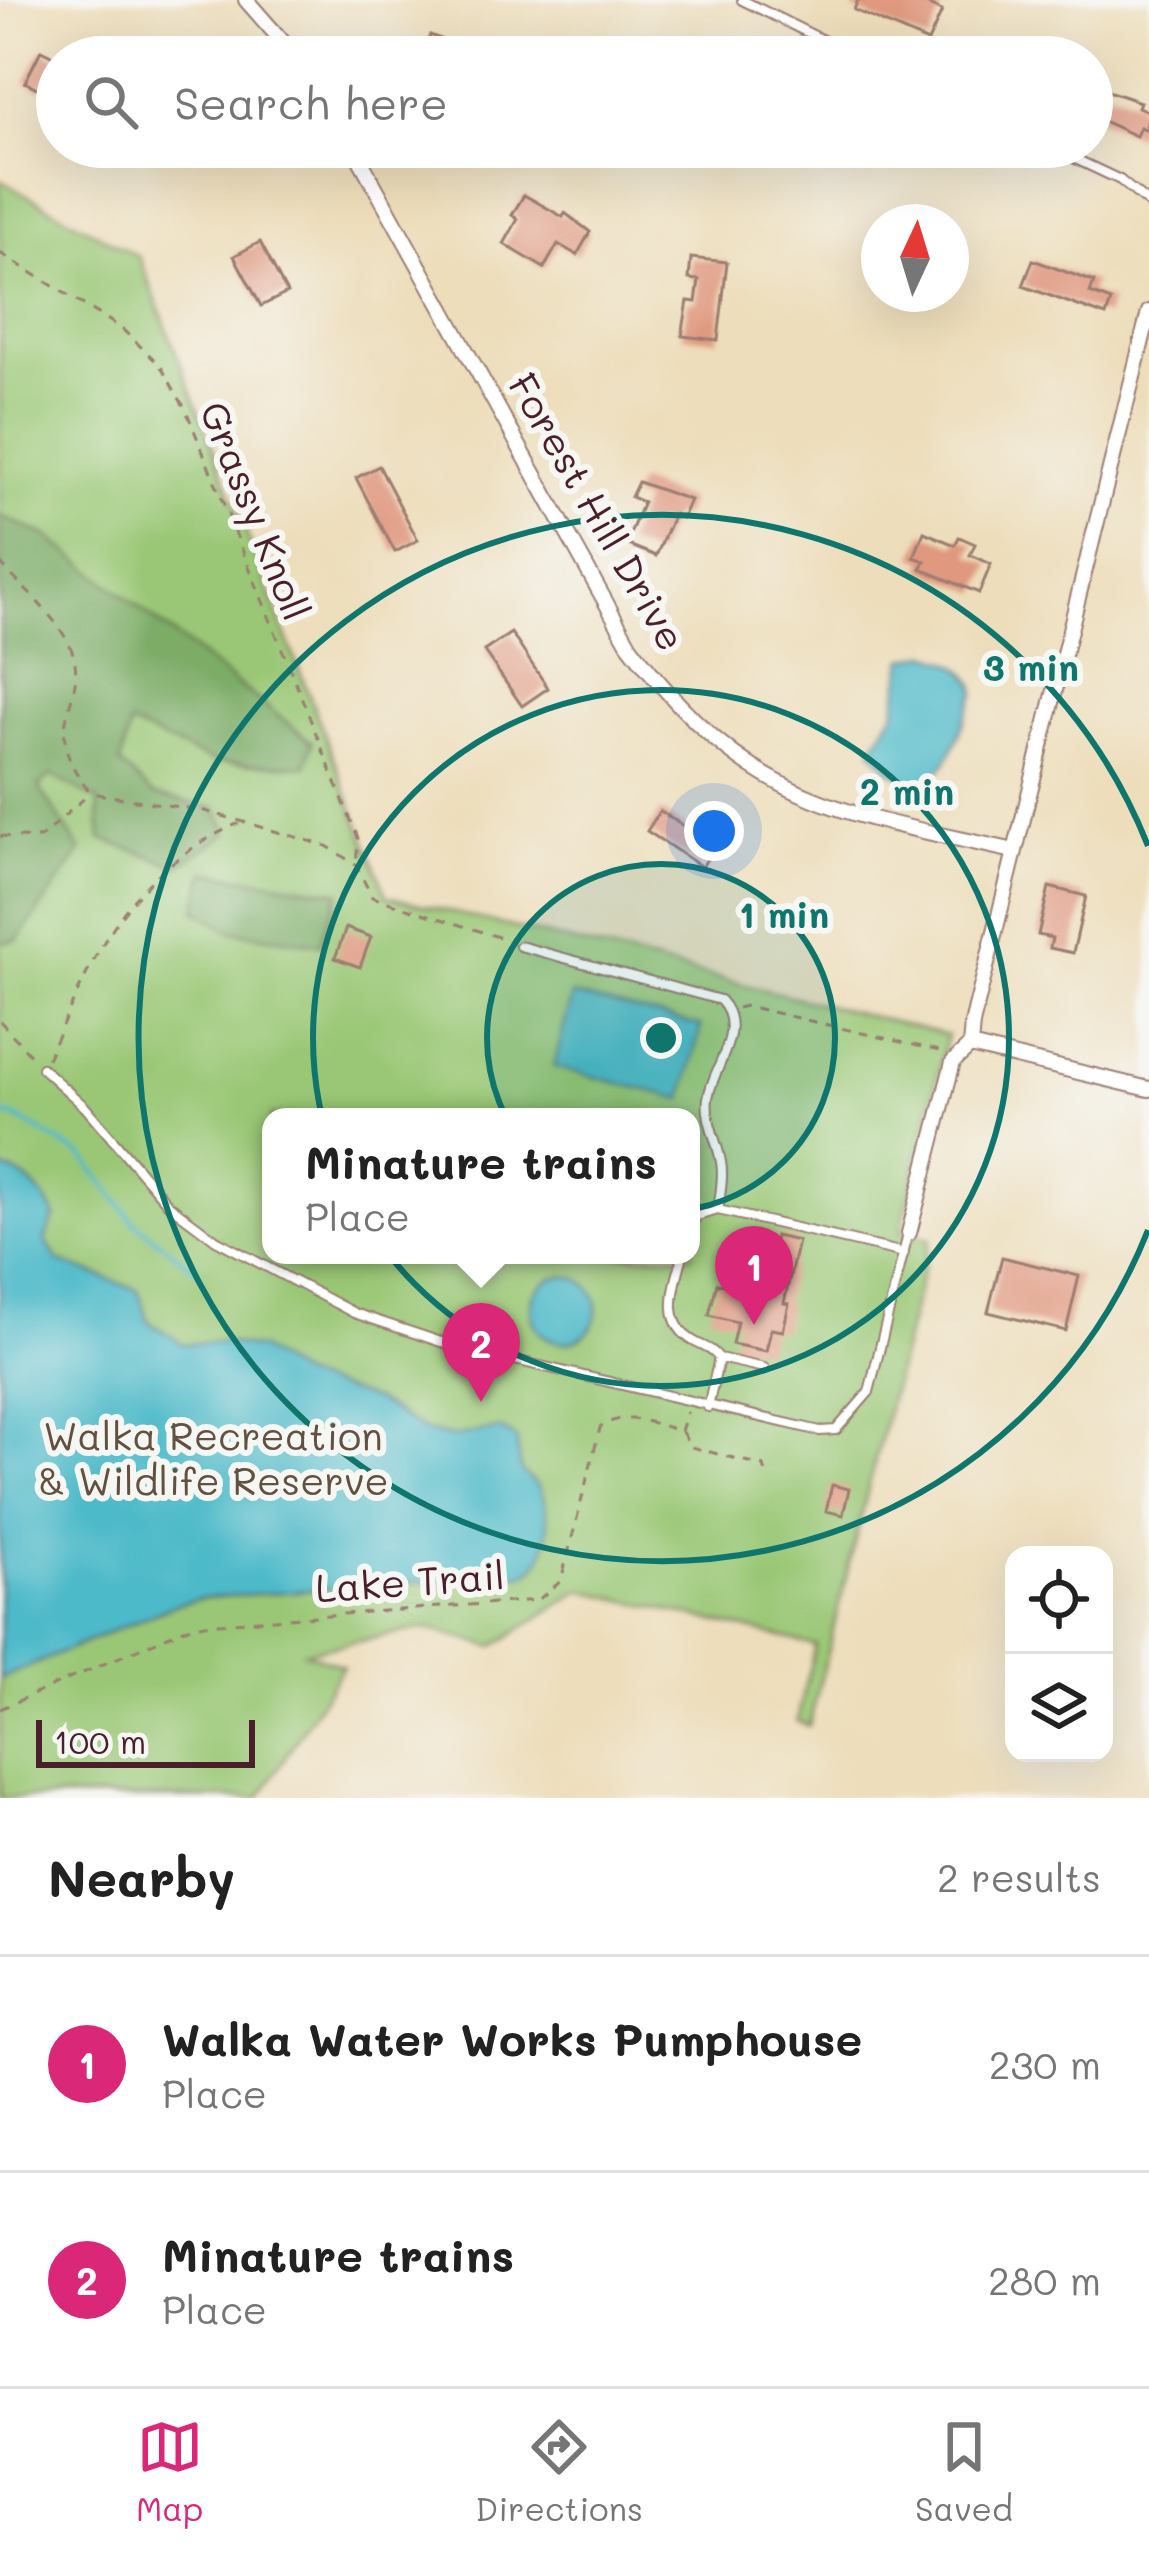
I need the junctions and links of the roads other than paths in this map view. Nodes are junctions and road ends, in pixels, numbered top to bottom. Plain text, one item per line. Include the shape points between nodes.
1 (245, 0) edge
2 (742, 0) edge
3 (277, 36) edge
4 (815, 36) edge
5 (365, 168) edge
6 (1095, 168) edge
7 (1149, 204) edge
8 (1149, 311) edge
9 (1014, 851) junction
10 (520, 946) road end
11 (964, 1050) junction
12 (42, 1068) road end
13 (1149, 1089) edge
14 (718, 1210) junction
15 (700, 1215) edge
16 (909, 1233) joint
17 (904, 1253) junction
18 (680, 1264) edge
19 (718, 1358) junction
20 (764, 1368) dead end
21 (707, 1407) junction

1 - 3 street
2 - 4 lane
5 - 9 street, Forest Hill Drive via 630,646 671,700 781,784 867,817
6 - 7 lane
8 - 9 street
9 - 11 street
10 - 14 lane via 720,1000 729,1010 707,1113 723,1168
11 - 13 street
11 - 16 street via 953,1062
12 - 21 lane via 168,1204 216,1240 354,1313 450,1345
14 - 15 lane
14 - 17 lane
16 - 17 lane
17 - 21 lane via 868,1392 836,1430
18 - 19 lane via 677,1327
19 - 20 lane
19 - 21 lane

